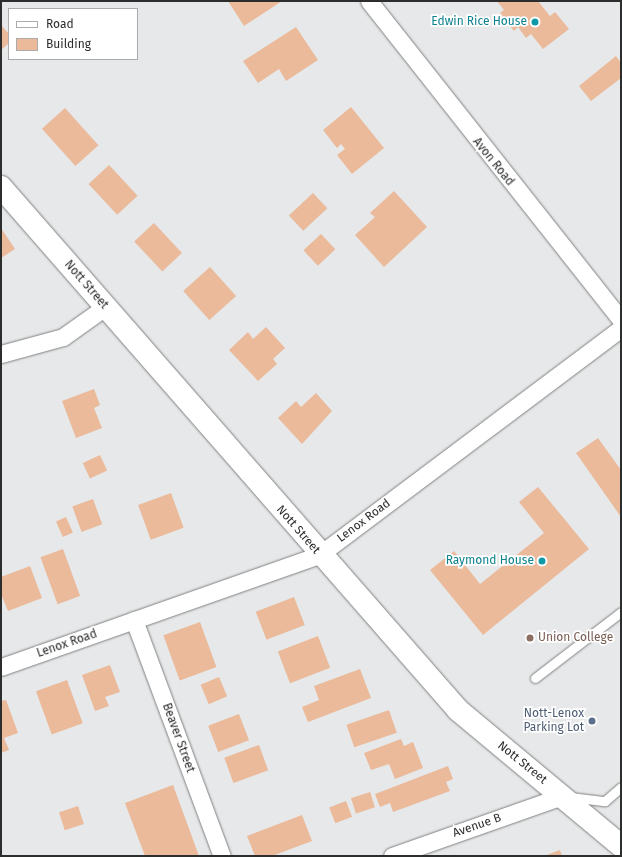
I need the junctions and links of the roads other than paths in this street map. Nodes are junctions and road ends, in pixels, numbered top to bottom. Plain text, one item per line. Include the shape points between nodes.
1 (368, 1) edge
2 (1, 187) edge
3 (105, 307) junction
4 (621, 320) edge
5 (621, 328) edge
6 (1, 354) edge
7 (319, 555) junction
8 (621, 612) edge
9 (134, 620) junction
10 (1, 667) edge
11 (535, 678) dead end
12 (621, 787) edge
13 (562, 796) junction
14 (621, 846) edge
15 (222, 856) edge
16 (392, 856) edge

1 - 4 street, Avon Road
2 - 3 main road, Nott Street
3 - 6 street via 63,337
3 - 7 main road, Nott Street
5 - 7 street, Lenox Road
7 - 9 street, Lenox Road
7 - 13 main road, Nott Street via 458,710
8 - 11 lane
9 - 10 street, Lenox Road
9 - 15 street, Beaver Street
12 - 13 lane via 605,801
13 - 14 main road, Nott Street
13 - 16 street, Avenue B

